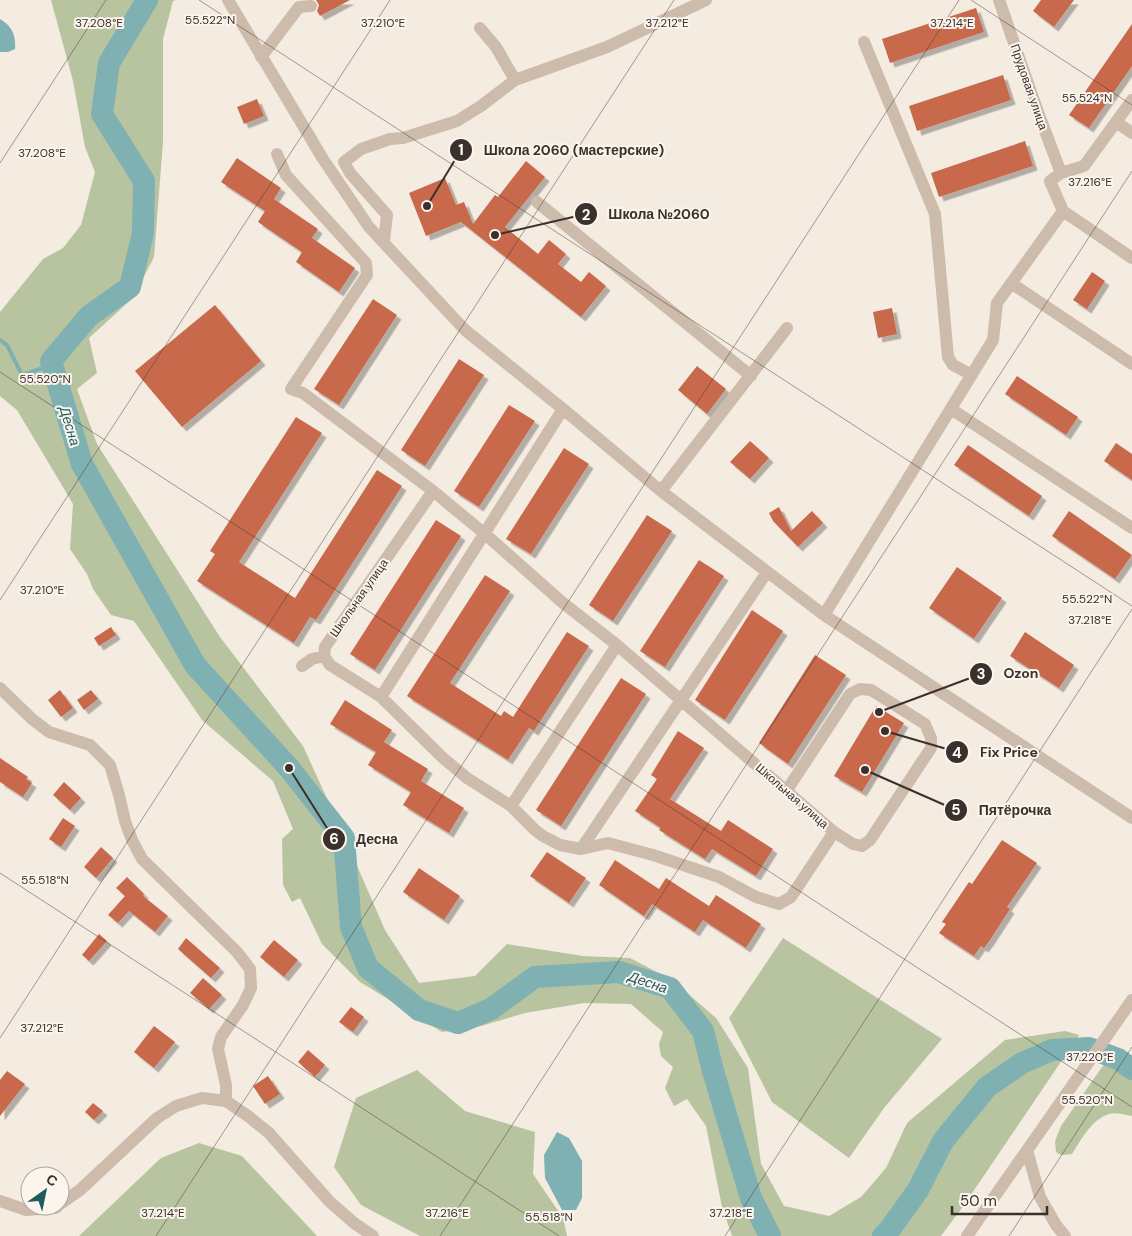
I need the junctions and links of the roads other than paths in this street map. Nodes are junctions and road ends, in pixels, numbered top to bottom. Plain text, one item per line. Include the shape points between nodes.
1 (228, 0) edge
2 (706, 0) edge
3 (999, 0) edge
4 (311, 6) dead end
5 (480, 28) dead end
6 (864, 42) dead end
7 (261, 57) junction
8 (515, 80) junction
9 (1132, 100) edge
10 (1116, 122) junction
11 (1132, 133) edge
12 (277, 154) dead end
13 (1061, 173) junction
14 (537, 202) dead end
15 (1063, 211) junction
16 (384, 241) junction
17 (1132, 258) edge
18 (1011, 283) junction
19 (788, 328) dead end
20 (1132, 364) edge
21 (972, 375) junction
22 (751, 376) junction
23 (563, 409) junction
24 (950, 409) junction
25 (433, 491) junction
26 (662, 491) junction
27 (1132, 528) edge
28 (485, 534) junction
29 (767, 572) junction
30 (824, 615) junction
31 (617, 645) junction
32 (324, 656) junction
33 (302, 666) dead end
34 (0, 688) edge
35 (381, 696) junction
36 (680, 701) junction
37 (787, 790) junction
38 (510, 806) junction
39 (1132, 818) edge
40 (834, 832) junction
41 (581, 849) junction
42 (1131, 1002) edge
43 (226, 1101) junction
44 (1027, 1150) junction
45 (70, 1197) edge
46 (0, 1201) edge
47 (20, 1208) edge
48 (373, 1236) edge
49 (967, 1236) edge
50 (1065, 1236) edge

1 - 7 street
2 - 8 street via 607,47
3 - 13 street, Прудовая улица
4 - 7 street via 298,7
5 - 8 street via 496,47
6 - 21 street via 935,214 948,357 953,365
7 - 16 street via 369,228
8 - 16 street via 457,121 361,149 344,162 350,174 386,215
9 - 10 street
10 - 11 street
10 - 13 street via 1084,166
12 - 25 street, Школьная улица via 286,175 366,263 367,274 291,389 302,392
13 - 15 street via 1050,181
14 - 22 street
15 - 17 street
15 - 18 street
16 - 23 street via 465,330
18 - 20 street
18 - 21 street via 997,302 993,340
19 - 22 street
21 - 24 street
22 - 26 street
23 - 26 street
23 - 28 street
24 - 27 street
24 - 30 street
25 - 28 street, Школьная улица
25 - 32 street, Школьная улица via 325,648
26 - 29 street
28 - 31 street, Школьная улица via 563,603
28 - 35 street
29 - 30 street
29 - 36 street
30 - 39 street
31 - 36 street, Школьная улица
31 - 38 street
32 - 33 street
32 - 35 street, Школьная улица via 330,666
34 - 43 street via 49,732 90,745 110,765 124,821 142,859 237,952 250,969 251,988 221,1037 218,1050
35 - 38 street, Школьная улица via 443,758
36 - 37 street, Школьная улица
36 - 41 street
37 - 40 street, Школьная улица
37 - 40 street via 850,694 860,689 871,690 925,724 931,748 870,840 862,846 853,844
38 - 41 street, Школьная улица via 543,836 560,845
40 - 41 street, Школьная улица via 791,897 779,904 756,897 719,877 653,855 608,843
42 - 44 street
43 - 45 street via 202,1098 176,1106 157,1118
43 - 48 street via 269,1133 330,1201
44 - 49 street
44 - 50 street via 1040,1197
46 - 47 street

